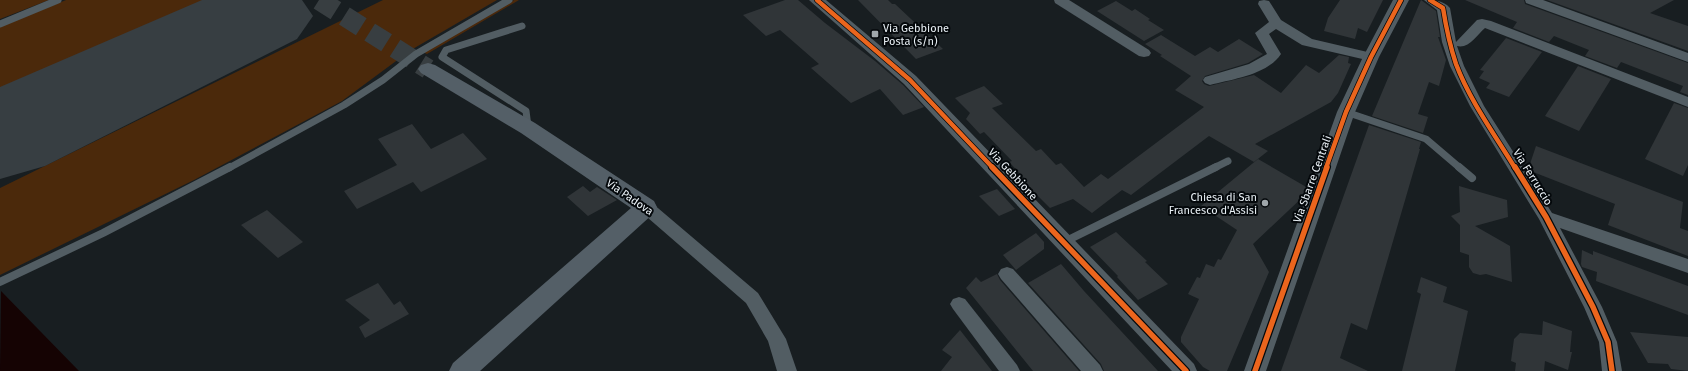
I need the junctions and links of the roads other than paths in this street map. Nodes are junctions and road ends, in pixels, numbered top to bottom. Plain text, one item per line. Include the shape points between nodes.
1 (58, 0) edge
2 (509, 0) edge
3 (817, 0) edge
4 (1060, 0) edge
5 (1401, 0) edge
6 (1430, 0) edge
7 (1531, 0) edge
8 (1262, 1) edge
9 (1276, 23) junction
10 (0, 24) edge
11 (522, 26) dead end
12 (1462, 43) dead end
13 (1144, 53) dead end
14 (1371, 57) junction
15 (1688, 58) edge
16 (428, 69) tunnel mouth
17 (1210, 80) dead end
18 (1688, 102) edge
19 (1346, 112) junction
20 (528, 128) junction
21 (1228, 162) dead end
22 (1472, 178) dead end
23 (646, 207) junction
24 (1546, 218) junction
25 (1064, 242) junction
26 (1688, 266) edge
27 (1007, 274) dead end
28 (0, 282) edge
29 (959, 304) dead end
30 (462, 371) edge
31 (787, 371) edge
32 (1010, 371) edge
33 (1094, 371) edge
34 (1185, 371) edge
35 (1255, 371) edge
36 (1612, 371) edge

1 - 10 lane
2 - 28 lane via 416,54 383,80 344,105 103,233
3 - 25 street, Via Gebbione via 910,80
4 - 13 street
5 - 14 street, Via Sbarre Centrali
6 - 24 street, Via Ferruccio via 1443,8 1449,42 1457,66 1477,106
7 - 15 street
8 - 9 street
9 - 14 street via 1307,42
9 - 17 street via 1262,33 1272,48 1272,58 1262,64
11 - 20 lane via 446,50 442,57 526,111
12 - 18 street via 1482,23 1491,25
14 - 19 street, Via Sbarre Centrali
16 - 20 main road, Via Padova
19 - 22 lane via 1426,138
19 - 35 street, Via Sbarre Centrali
20 - 23 main road, Via Padova
21 - 25 lane
23 - 30 main road
23 - 31 street, Via Padova via 752,298 777,339
24 - 26 street
24 - 36 street, Via Ferruccio via 1593,307 1608,342
25 - 34 street, Via Gebbione
27 - 33 street
29 - 32 street

